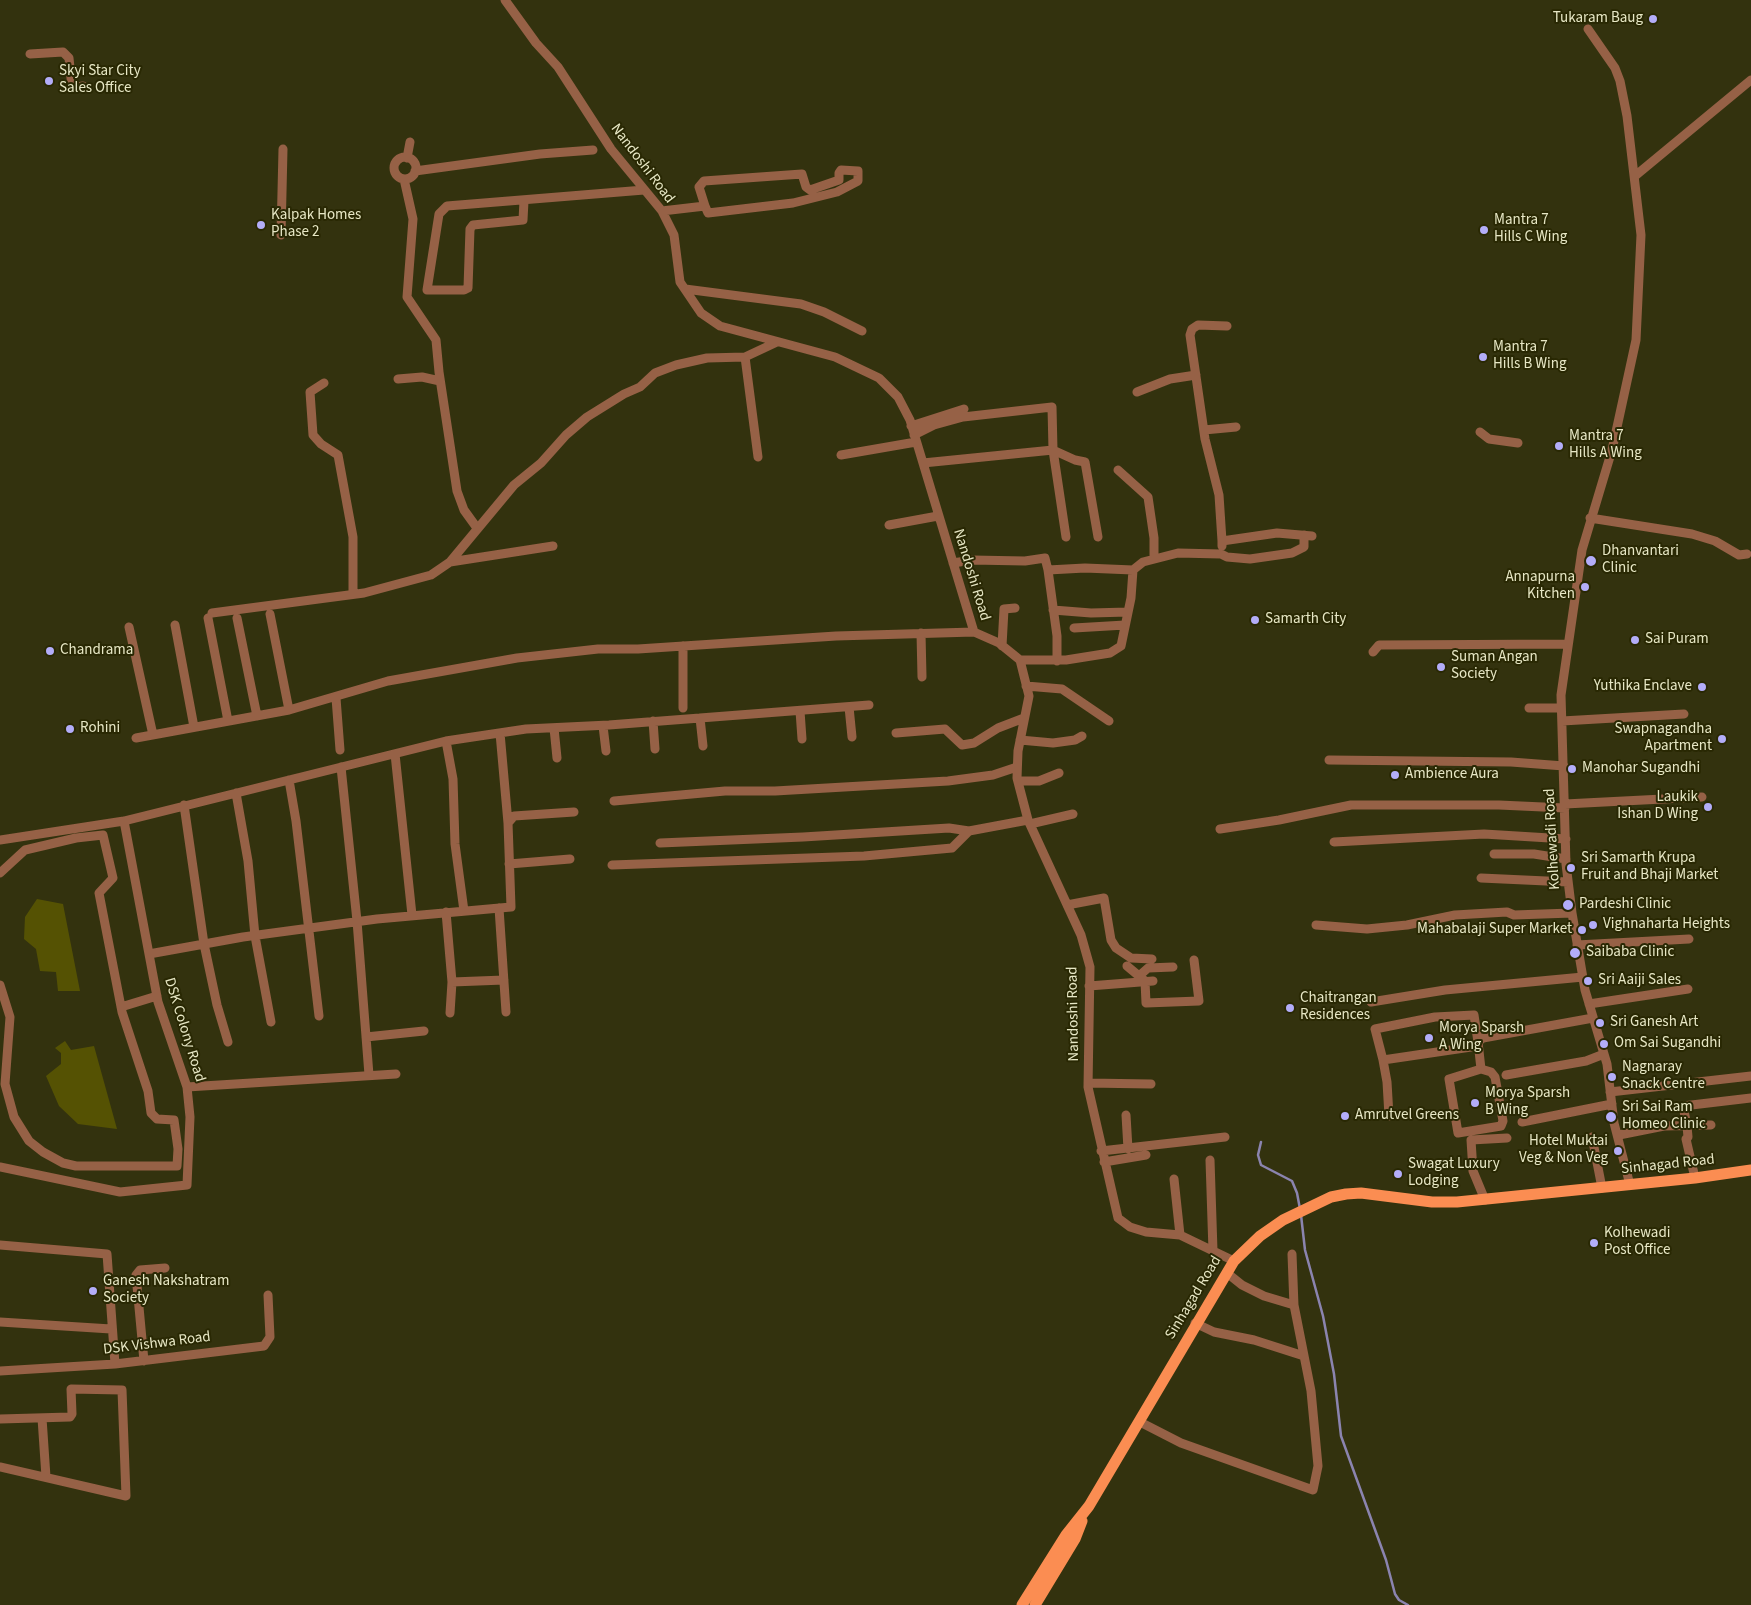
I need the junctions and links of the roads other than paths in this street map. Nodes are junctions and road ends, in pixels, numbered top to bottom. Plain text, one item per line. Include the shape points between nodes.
1 (506, 0) edge
2 (1588, 30) dead end
3 (30, 54) dead end
4 (1751, 80) edge
5 (83, 86) dead end
6 (410, 142) dead end
7 (283, 149) dead end
8 (593, 150) dead end
9 (407, 158) junction
10 (415, 171) junction
11 (1635, 176) junction
12 (404, 179) junction
13 (644, 190) junction
14 (524, 201) junction
15 (705, 206) junction
16 (662, 211) junction
17 (282, 235) dead end
18 (685, 289) junction
19 (1226, 326) dead end
20 (862, 332) dead end
21 (777, 342) junction
22 (745, 357) junction
23 (1196, 375) junction
24 (398, 379) dead end
25 (440, 382) junction
26 (324, 383) dead end
27 (1136, 392) dead end
28 (964, 409) dead end
29 (912, 426) junction
30 (1236, 427) dead end
31 (1204, 430) junction
32 (1480, 432) dead end
33 (915, 439) junction
34 (1518, 443) dead end
35 (1054, 450) junction
36 (841, 455) dead end
37 (758, 457) dead end
38 (923, 463) junction
39 (1118, 470) dead end
40 (938, 516) junction
41 (1590, 518) junction
42 (889, 524) dead end
43 (477, 528) junction
44 (1066, 537) dead end
45 (1098, 537) dead end
46 (1222, 541) junction
47 (553, 546) dead end
48 (1218, 554) junction
49 (1747, 554) dead end
50 (1154, 559) junction
51 (450, 562) junction
52 (953, 562) junction
53 (1048, 570) junction
54 (1133, 570) junction
55 (353, 594) junction
56 (1015, 608) dead end
57 (1053, 610) junction
58 (1128, 612) junction
59 (270, 614) dead end
60 (237, 618) dead end
61 (175, 625) dead end
62 (1126, 625) junction
63 (129, 627) dead end
64 (1074, 628) dead end
65 (974, 632) junction
66 (921, 633) junction
67 (1568, 644) junction
68 (683, 646) junction
69 (1002, 646) junction
70 (1373, 652) dead end
71 (1020, 660) junction
72 (1056, 661) junction
73 (922, 677) dead end
74 (1026, 686) junction
75 (336, 698) junction
76 (869, 705) dead end
77 (849, 707) junction
78 (683, 708) dead end
79 (1529, 708) dead end
80 (1562, 708) junction
81 (288, 710) junction
82 (800, 711) junction
83 (1684, 714) dead end
84 (258, 716) junction
85 (700, 718) junction
86 (1024, 718) junction
87 (228, 721) junction
88 (653, 721) junction
89 (1110, 721) dead end
90 (1562, 721) junction
91 (603, 726) junction
92 (194, 727) junction
93 (554, 728) junction
94 (500, 733) junction
95 (896, 733) dead end
96 (153, 734) junction
97 (1082, 736) dead end
98 (852, 737) dead end
99 (136, 738) dead end
100 (802, 739) dead end
101 (1020, 740) junction
102 (446, 741) junction
103 (703, 746) dead end
104 (655, 749) dead end
105 (340, 750) dead end
106 (606, 751) dead end
107 (395, 754) junction
108 (557, 758) dead end
109 (1329, 760) dead end
110 (341, 766) junction
111 (1564, 766) junction
112 (1018, 767) junction
113 (1059, 773) dead end
114 (289, 780) junction
115 (1018, 781) junction
116 (236, 793) junction
117 (1702, 797) dead end
118 (614, 801) dead end
119 (184, 805) junction
120 (1565, 806) junction
121 (574, 812) dead end
122 (1073, 814) dead end
123 (124, 821) junction
124 (1029, 822) junction
125 (508, 823) junction
126 (1220, 829) dead end
127 (970, 832) junction
128 (1566, 839) junction
129 (0, 840) edge
130 (1334, 842) dead end
131 (660, 843) dead end
132 (1494, 854) dead end
133 (570, 859) dead end
134 (1566, 859) junction
135 (509, 864) junction
136 (612, 864) dead end
137 (0, 873) edge
138 (1481, 878) dead end
139 (1568, 882) junction
140 (1067, 905) junction
141 (499, 908) junction
142 (464, 911) junction
143 (446, 912) junction
144 (1572, 913) junction
145 (412, 916) junction
146 (357, 921) junction
147 (1316, 925) dead end
148 (310, 928) junction
149 (255, 936) junction
150 (1689, 939) dead end
151 (204, 944) junction
152 (1577, 945) junction
153 (149, 954) junction
154 (1194, 960) dead end
155 (1127, 966) dead end
156 (1173, 967) dead end
157 (1150, 973) junction
158 (1583, 976) junction
159 (504, 980) junction
160 (452, 982) junction
161 (0, 985) edge
162 (1089, 986) junction
163 (1688, 989) dead end
164 (157, 996) junction
165 (1371, 1002) dead end
166 (1589, 1004) junction
167 (121, 1007) junction
168 (506, 1012) dead end
169 (450, 1013) dead end
170 (319, 1016) dead end
171 (5, 1017) edge
172 (1593, 1018) junction
173 (271, 1022) dead end
174 (424, 1032) dead end
175 (366, 1037) junction
176 (228, 1042) dead end
177 (1478, 1042) junction
178 (1604, 1054) junction
179 (1382, 1060) junction
180 (1481, 1069) junction
181 (369, 1074) junction
182 (396, 1074) dead end
183 (1506, 1075) dead end
184 (1751, 1076) edge
185 (1088, 1083) junction
186 (1151, 1084) dead end
187 (187, 1087) junction
188 (1610, 1092) junction
189 (1751, 1098) edge
190 (1612, 1104) junction
191 (1126, 1115) dead end
192 (1389, 1116) dead end
193 (1522, 1122) dead end
194 (1712, 1125) dead end
195 (1687, 1126) junction
196 (1619, 1136) junction
197 (1225, 1137) dead end
198 (1592, 1137) dead end
199 (1507, 1138) dead end
200 (1128, 1149) junction
201 (1101, 1151) junction
202 (1146, 1155) dead end
203 (1210, 1160) dead end
204 (1104, 1162) junction
205 (0, 1167) edge
206 (1751, 1170) edge
207 (1696, 1178) junction
208 (1174, 1179) dead end
209 (1630, 1185) junction
210 (1602, 1188) junction
211 (1485, 1200) junction
212 (1180, 1235) junction
213 (0, 1245) edge
214 (1213, 1251) junction
215 (1292, 1254) dead end
216 (1234, 1261) junction
217 (166, 1268) dead end
218 (1227, 1274) junction
219 (268, 1296) dead end
220 (1294, 1306) junction
221 (0, 1322) edge
222 (1196, 1323) junction
223 (111, 1329) junction
224 (1304, 1356) junction
225 (144, 1361) junction
226 (115, 1364) junction
227 (0, 1371) edge
228 (42, 1418) junction
229 (0, 1419) edge
230 (1140, 1422) junction
231 (0, 1467) edge
232 (46, 1477) junction
233 (1089, 1506) junction
234 (1022, 1605) edge
235 (1035, 1605) edge

1 - 13 street, Nandoshi Road via 536,43 558,67 611,149
2 - 11 street, Kolhewadi Road via 1617,74 1627,116
3 - 5 street via 62,52 69,58 72,88
4 - 11 street
6 - 9 street
7 - 17 street
8 - 10 street
9 - 10 street via 415,164
9 - 12 street via 397,160 394,166 395,174
10 - 12 street
11 - 41 street, Kolhewadi Road via 1641,227 1637,331 1612,450
12 - 25 street via 413,220 407,297 436,340
13 - 14 street
13 - 16 street, Nandoshi Road
14 - 14 street via 446,206 442,209 438,214 427,290 468,288 470,229 473,225 523,220
15 - 15 street via 699,187 704,181 802,174 810,190 839,180 841,170 858,171 858,182 815,198 708,212
15 - 16 street
16 - 18 street, Nandoshi Road via 674,235 680,282
18 - 20 street via 802,304
18 - 21 street, Nandoshi Road via 701,314 720,326
19 - 23 street via 1201,325 1192,329 1190,335
21 - 22 street
21 - 29 street, Nandoshi Road via 835,357 879,378 898,397
22 - 37 street
22 - 43 street via 707,358 676,365 656,373 640,387 587,417 514,485
23 - 27 street via 1170,379
23 - 31 street
24 - 25 street via 422,377
25 - 43 street via 457,491
26 - 55 street via 310,392 314,435 338,455 352,537
28 - 29 street
29 - 33 street, Nandoshi Road
30 - 31 street
31 - 46 street via 1219,496
32 - 34 street via 1490,439
33 - 35 street via 934,425 963,417 1052,407
33 - 36 street
33 - 38 street, Nandoshi Road
35 - 38 street
35 - 44 street
35 - 45 street via 1085,462
38 - 40 street, Nandoshi Road
39 - 50 street via 1148,498
40 - 42 street
40 - 52 street, Nandoshi Road
41 - 49 street via 1692,534 1715,541 1739,555
41 - 67 street, Kolhewadi Road
43 - 51 street
46 - 48 street
46 - 48 street via 1277,533 1308,536 1304,547 1292,553 1250,558
47 - 51 street
48 - 50 street via 1178,553
50 - 54 street via 1142,562
51 - 55 street via 431,575
52 - 53 street via 1045,558
52 - 65 street, Nandoshi Road
53 - 54 street
53 - 57 street
54 - 58 street
55 - 87 street via 210,616
56 - 69 street via 1004,609
57 - 58 street
57 - 72 street via 1058,636
58 - 62 street
59 - 81 street
60 - 84 street
61 - 92 street
62 - 64 street
62 - 72 street via 1121,646 1110,653
63 - 96 street
65 - 66 street
65 - 69 street, Nandoshi Road
66 - 68 street
66 - 73 street
67 - 70 street via 1379,645
67 - 80 street, Kolhewadi Road
68 - 75 street via 598,649 517,658 388,681
68 - 78 street
69 - 71 street, Nandoshi Road
71 - 72 street
71 - 74 street, Nandoshi Road
74 - 86 street, Nandoshi Road via 1028,696
74 - 89 street via 1062,689
75 - 81 street
75 - 105 street
76 - 77 street
77 - 82 street
77 - 98 street
79 - 80 street
80 - 90 street, Kolhewadi Road
81 - 84 street
82 - 85 street
82 - 100 street
83 - 90 street
84 - 87 street
85 - 88 street
85 - 103 street
86 - 95 street via 962,745 945,729
86 - 101 street, Nandoshi Road
87 - 92 street
88 - 91 street
88 - 104 street
90 - 111 street, Kolhewadi Road
91 - 93 street
91 - 106 street
92 - 96 street
93 - 94 street
93 - 108 street
94 - 102 street
94 - 125 street
96 - 99 street
97 - 101 street via 1054,742
101 - 112 street, Nandoshi Road
102 - 107 street
102 - 142 street via 453,779 455,844
107 - 110 street
107 - 145 street
109 - 111 street via 1511,762
110 - 114 street
110 - 146 street
111 - 120 street, Kolhewadi Road
112 - 115 street, Nandoshi Road
112 - 118 street via 993,775 948,781 725,791
113 - 115 street via 1038,781
114 - 116 street
114 - 148 street
115 - 124 street, Nandoshi Road
116 - 119 street
116 - 149 street via 248,861
117 - 120 street
119 - 123 street
119 - 151 street
120 - 126 street via 1351,805
120 - 128 street, Kolhewadi Road
121 - 125 street via 514,816
122 - 124 street
123 - 129 street
123 - 153 street, DSK Colony Road
124 - 127 street
124 - 140 street, Nandoshi Road
125 - 135 street
127 - 131 street via 949,828
127 - 136 street via 952,848 864,856
128 - 130 street via 1484,834
128 - 134 street, Kolhewadi Road
132 - 134 street via 1534,854
133 - 135 street
134 - 139 street, Kolhewadi Road
135 - 141 street via 511,906
137 - 167 street via 25,850 103,835 113,878 99,893
138 - 139 street
139 - 144 street, Kolhewadi Road
140 - 157 street via 1104,898 1111,940 1116,948
140 - 162 street, Nandoshi Road via 1081,935 1090,967
141 - 142 street
141 - 159 street
142 - 143 street
143 - 145 street
143 - 160 street
144 - 147 street via 1455,915 1367,930
144 - 152 street, Kolhewadi Road
145 - 146 street
146 - 148 street
146 - 175 street
148 - 149 street
148 - 170 street
149 - 151 street
149 - 173 street
150 - 152 street
151 - 153 street
151 - 176 street
152 - 158 street, Kolhewadi Road
153 - 164 street, DSK Colony Road
154 - 157 street via 1199,1001 1146,1003
155 - 157 street
156 - 157 street
157 - 162 street
158 - 165 street via 1445,990
158 - 166 street, Kolhewadi Road
159 - 160 street
159 - 168 street
160 - 169 street
161 - 171 street
162 - 185 street, Nandoshi Road
163 - 166 street
164 - 167 street
164 - 187 street, DSK Colony Road
166 - 172 street, Kolhewadi Road
167 - 171 street via 148,1091 151,1113 157,1119 174,1120 177,1166 76,1166 44,1152 29,1141 14,1118 6,1084
172 - 177 street via 1483,1038
172 - 178 street, Kolhewadi Road
174 - 175 street
175 - 181 street
177 - 179 street via 1471,1047
177 - 179 street via 1474,1015 1436,1017 1375,1028
177 - 180 street
178 - 183 street via 1586,1061
178 - 188 street, Kolhewadi Road
179 - 192 street
180 - 180 street via 1491,1072 1496,1078 1503,1122 1501,1126 1458,1133 1450,1079
181 - 182 street
181 - 187 street
184 - 188 street
185 - 186 street
185 - 201 street, Nandoshi Road
187 - 205 street, DSK Colony Road via 190,1117 187,1185 120,1192
188 - 190 street, Kolhewadi Road
189 - 195 street via 1683,1106
190 - 193 street
190 - 196 street, Kolhewadi Road
191 - 200 street
194 - 195 street
195 - 196 street via 1664,1126
195 - 207 street via 1686,1139
196 - 209 street, Kolhewadi Road
197 - 200 street
198 - 210 street
199 - 211 street via 1471,1140 1473,1171
200 - 201 street
201 - 204 street, Nandoshi Road
202 - 204 street
203 - 214 street
204 - 212 street, Nandoshi Road via 1118,1218 1130,1227 1146,1232
206 - 207 main road, Sinhagad Road
207 - 209 main road, Sinhagad Road
208 - 212 street
209 - 210 main road, Sinhagad Road
210 - 211 main road, Sinhagad Road
211 - 216 main road, Sinhagad Road via 1432,1202 1361,1193 1331,1197 1283,1220
212 - 214 street, Nandoshi Road
213 - 223 street via 106,1254
214 - 216 street, Nandoshi Road
215 - 220 street
216 - 218 main road, Sinhagad Road
217 - 225 street via 140,1270 136,1274
218 - 220 street via 1264,1296
218 - 222 main road, Sinhagad Road
219 - 225 street, DSK Vishwa Road via 270,1337 267,1345
220 - 224 street
221 - 223 street
222 - 224 street via 1214,1332 1254,1340
222 - 230 main road, Sinhagad Road
223 - 226 street
224 - 230 street via 1311,1391 1318,1466 1313,1490 1181,1443
225 - 226 street, DSK Vishwa Road
226 - 227 street, DSK Vishwa Road
228 - 229 street
228 - 232 street
228 - 232 street via 70,1418 72,1389 122,1390 126,1496
230 - 233 main road, Sinhagad Road
231 - 232 street
233 - 234 main road, Sinhagad Road via 1066,1534
233 - 235 main road, Sinhagad Road via 1075,1539

